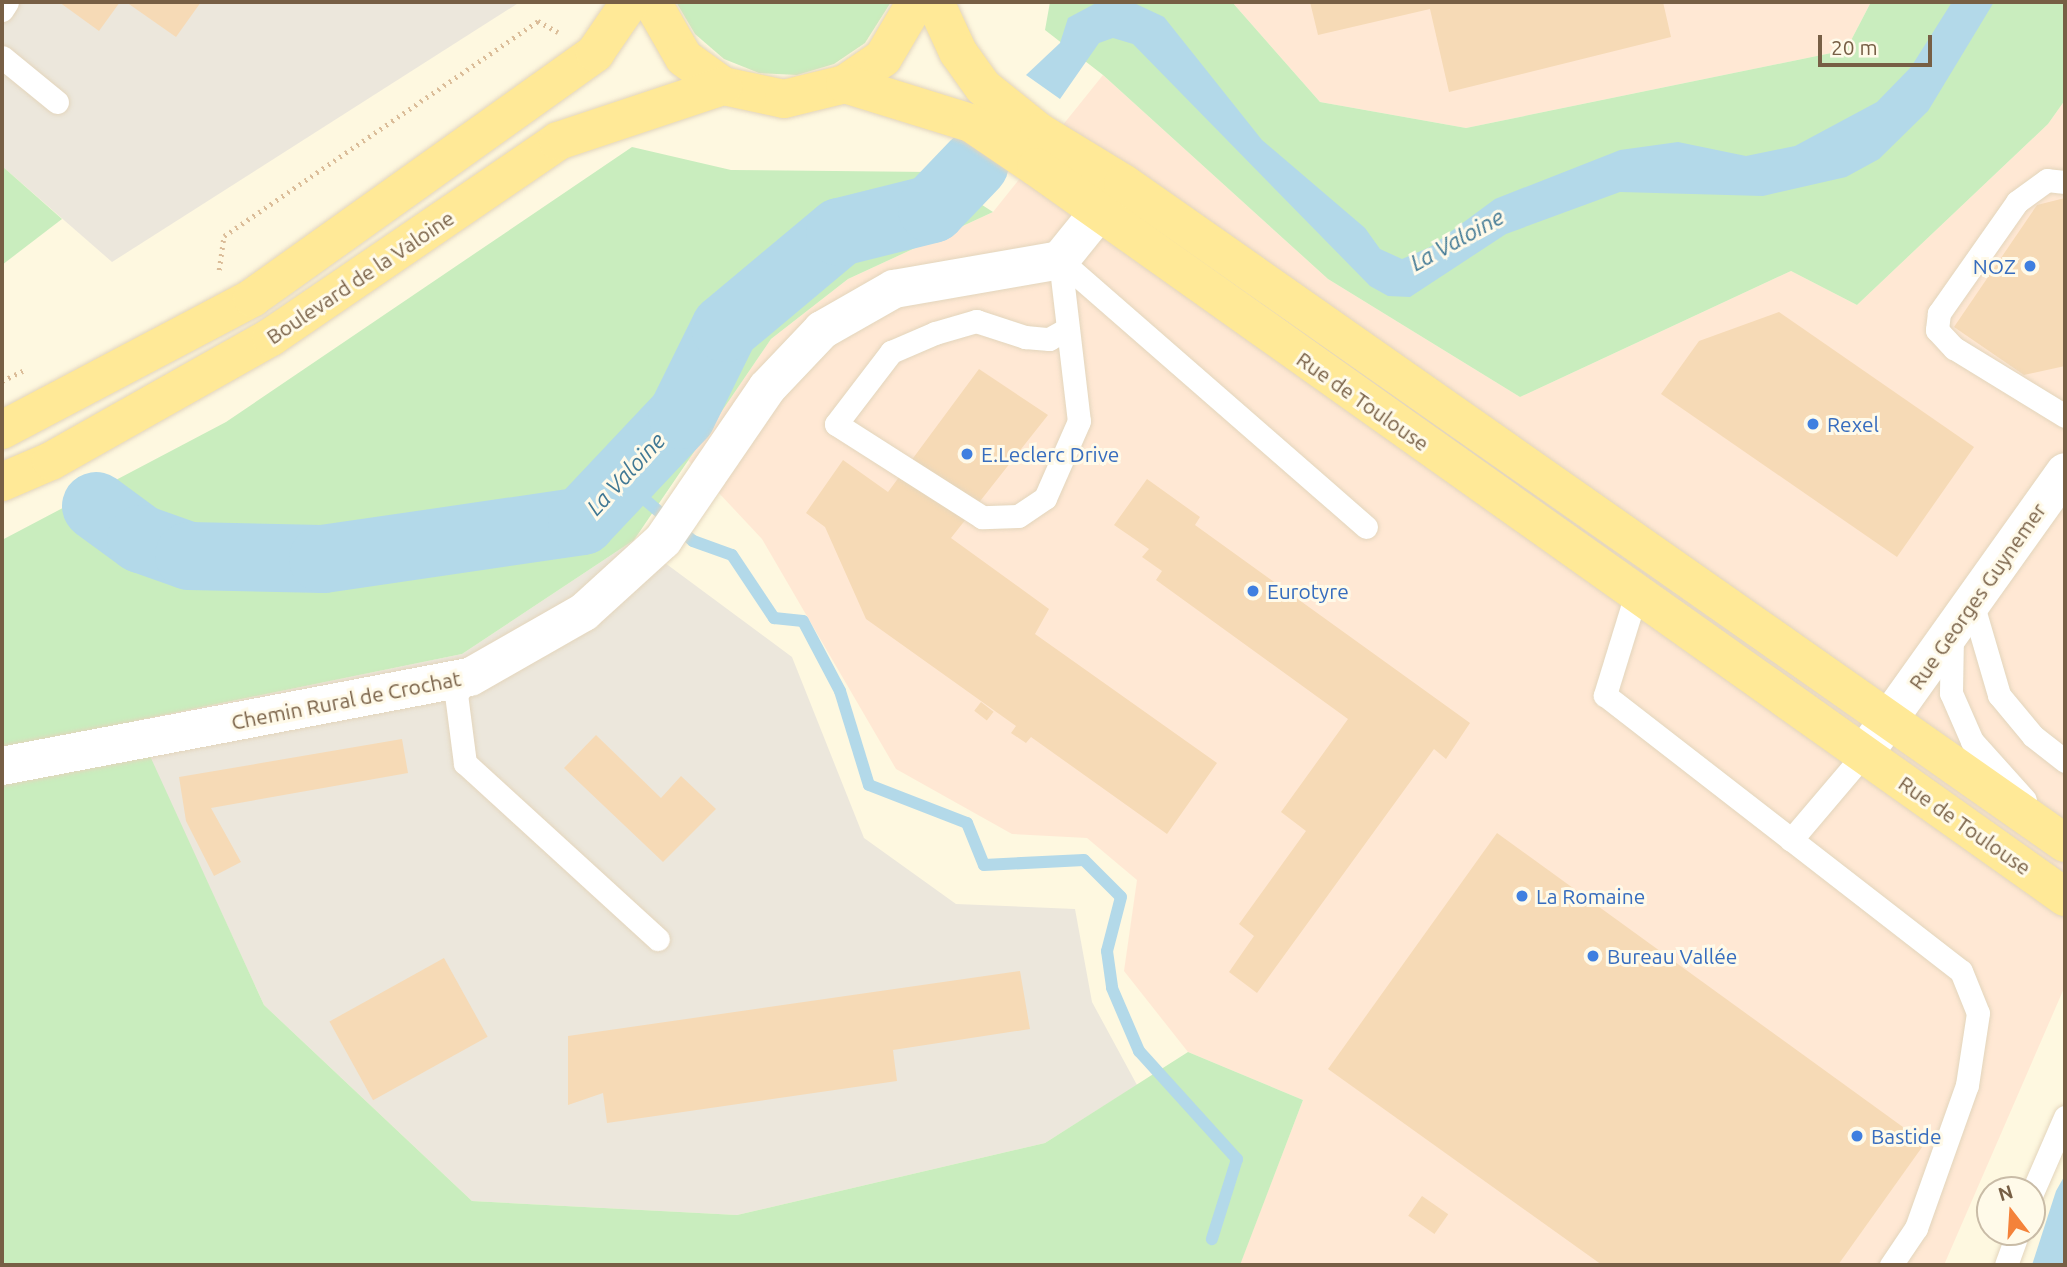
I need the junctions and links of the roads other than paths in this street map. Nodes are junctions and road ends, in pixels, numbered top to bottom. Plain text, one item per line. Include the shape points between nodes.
1 (8, 2) edge
2 (630, 2) edge
3 (652, 2) edge
4 (916, 2) edge
5 (935, 2) edge
6 (2, 10) edge
7 (2, 57) edge
8 (845, 84) junction
9 (723, 86) junction
10 (57, 103) dead end
11 (2065, 182) edge
12 (1123, 183) junction
13 (1095, 213) junction
14 (1060, 260) junction
15 (1067, 329) junction
16 (2065, 416) edge
17 (2, 430) edge
18 (2065, 472) edge
19 (2, 482) edge
20 (1366, 527) dead end
21 (1636, 594) junction
22 (1962, 612) junction
23 (470, 677) junction
24 (1891, 720) junction
25 (1864, 754) junction
26 (2065, 761) edge
27 (2, 766) edge
28 (1791, 840) junction
29 (2065, 843) edge
30 (2065, 897) edge
31 (658, 939) dead end
32 (2065, 1117) edge
33 (2039, 1176) edge
34 (2013, 1246) edge
35 (1892, 1265) edge
36 (2006, 1265) edge

1 - 6 lane
2 - 17 main road, Boulevard de la Valoine via 596,53 252,298
3 - 9 main road via 684,58
4 - 8 main road via 883,58
5 - 12 main road, Rue de Toulouse via 958,52 983,87 1039,132
7 - 10 lane
8 - 9 main road via 785,99
8 - 13 main road, Rue de Toulouse via 971,123
9 - 19 main road, Boulevard de la Valoine via 558,141 271,337 51,461
11 - 16 lane via 2047,180 2017,202 1939,313 1937,330 1954,348
12 - 13 street
12 - 24 main road, Rue de Toulouse
13 - 14 street
13 - 21 main road, Rue de Toulouse
14 - 15 lane
14 - 20 lane
14 - 23 street, Chemin Rural de Crochat via 894,289 822,330 767,388 674,525 584,612
15 - 15 lane via 1049,338 1025,337 976,321 935,333 891,352 836,424 949,501 982,517 1018,516 1045,498 1079,421
18 - 22 street, Rue Georges Guynemer
21 - 25 main road, Rue de Toulouse
21 - 28 lane via 1605,695
22 - 24 street, Rue Georges Guynemer
22 - 26 lane via 1999,695
22 - 29 lane via 1951,693 1972,741
23 - 27 street, Chemin Rural de Crochat
23 - 31 lane via 456,694 465,763
24 - 25 street
24 - 29 main road, Rue de Toulouse
25 - 28 lane
25 - 30 main road, Rue de Toulouse
28 - 35 lane via 1961,971 1978,1013 1968,1085 1916,1228
32 - 33 lane
34 - 36 lane

